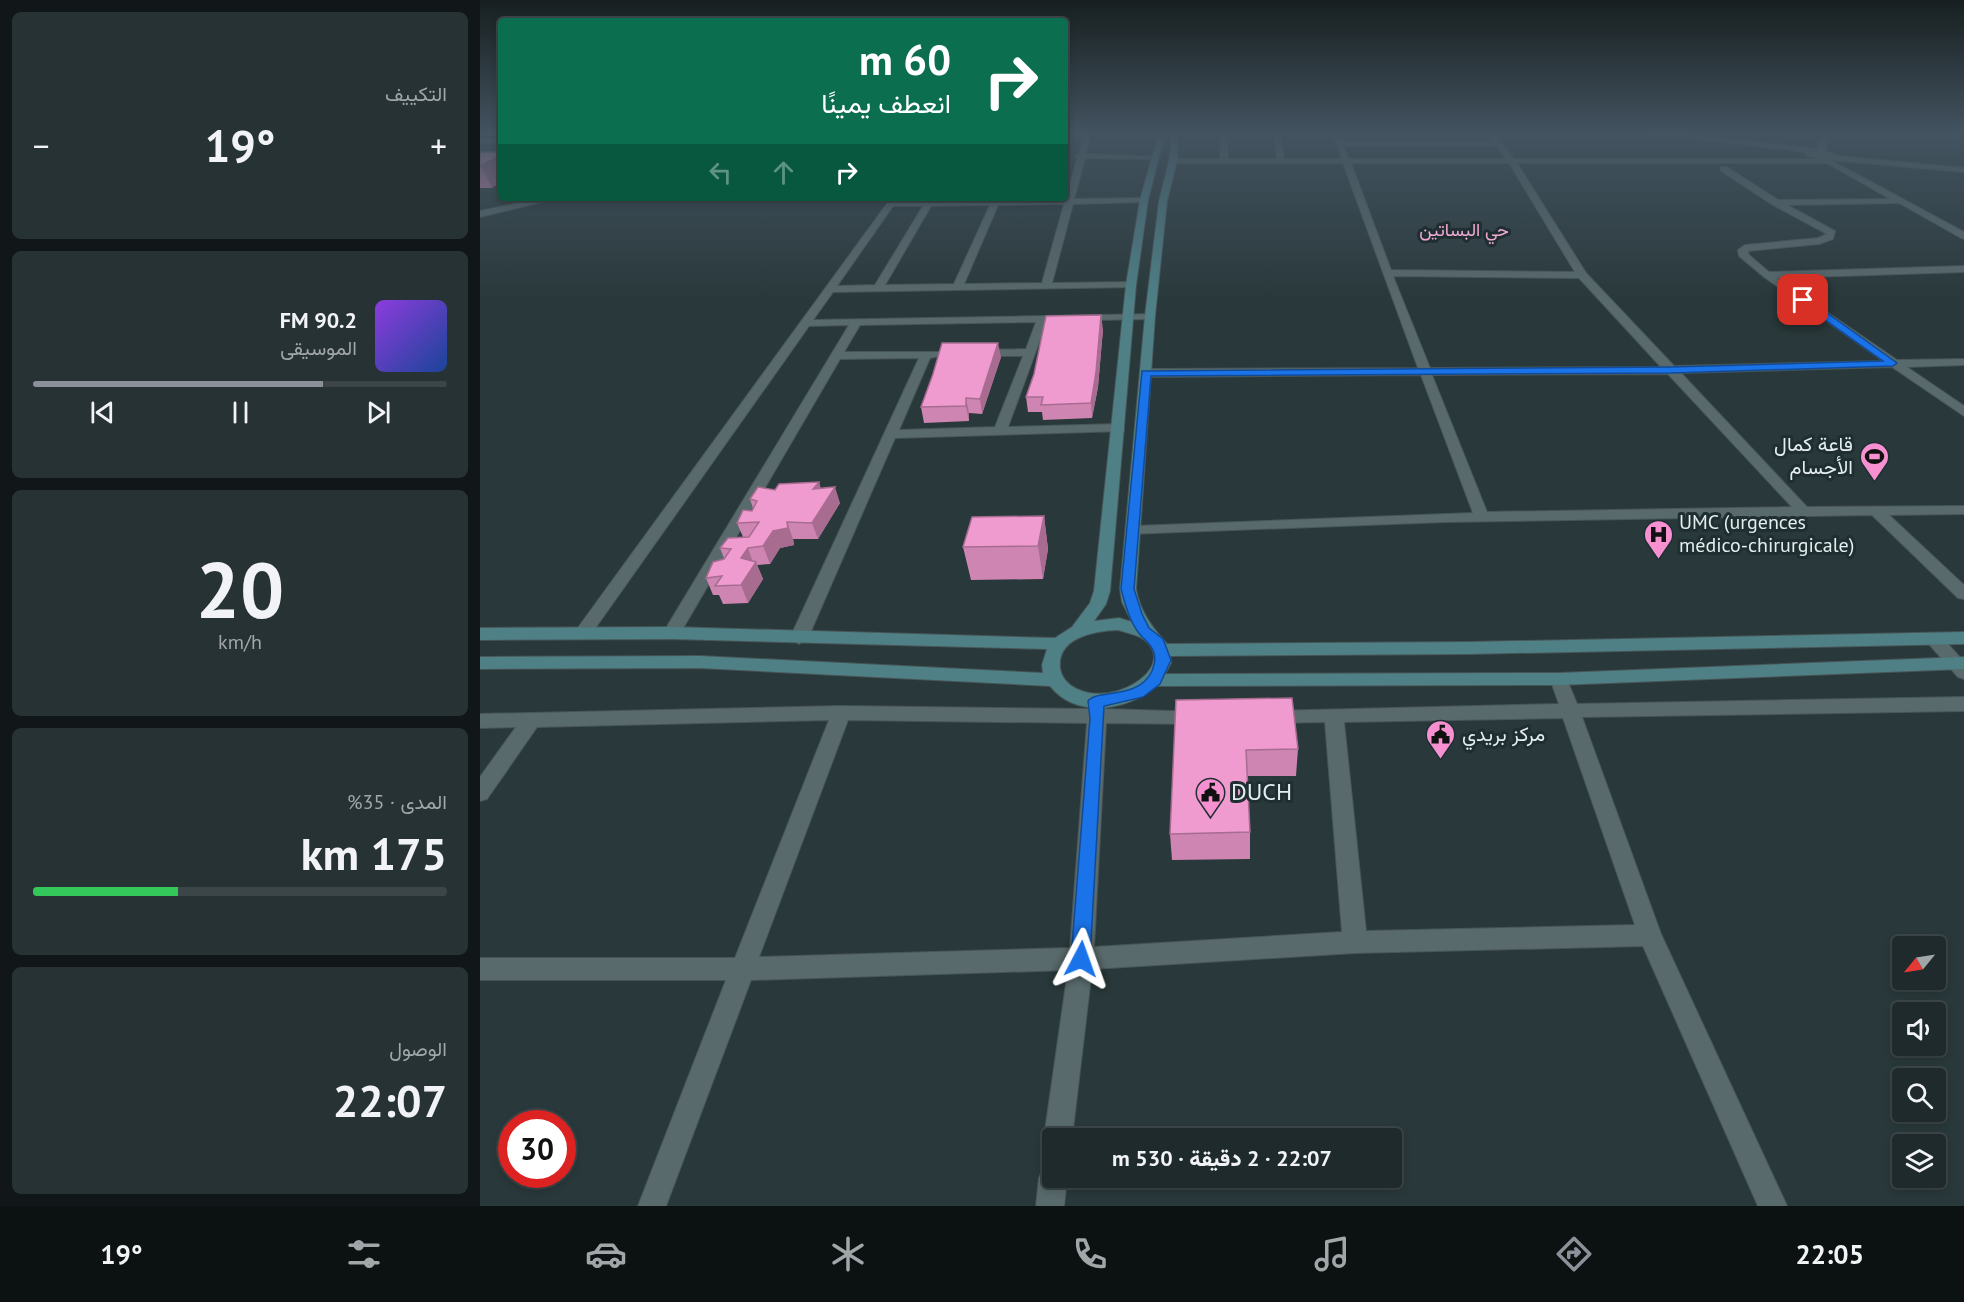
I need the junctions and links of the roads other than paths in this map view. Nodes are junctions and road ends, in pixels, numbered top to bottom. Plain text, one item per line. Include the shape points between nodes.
1 (1069, 189) edge
2 (1147, 189) edge
3 (1166, 189) edge
4 (1356, 189) edge
5 (1529, 189) edge
6 (1755, 189) edge
7 (1880, 189) edge
8 (1068, 200) joint
9 (1144, 200) junction
10 (541, 201) edge
11 (893, 201) edge
12 (996, 201) joint
13 (1068, 201) edge
14 (1900, 201) junction
15 (929, 203) junction
16 (1776, 203) junction
17 (480, 214) edge
18 (1964, 236) edge
19 (1964, 269) edge
20 (1387, 273) junction
21 (1582, 275) junction
22 (1767, 275) junction
23 (1131, 285) junction
24 (1046, 286) junction
25 (957, 288) junction
26 (831, 289) junction
27 (878, 289) junction
28 (1128, 316) junction
29 (1150, 316) junction
30 (1043, 318) junction
31 (856, 322) junction
32 (807, 323) junction
33 (1030, 352) junction
34 (926, 354) junction
35 (835, 356) junction
36 (1964, 362) edge
37 (1893, 363) junction
38 (1671, 370) junction
39 (1424, 371) junction
40 (1146, 373) junction
41 (1964, 412) edge
42 (1119, 428) junction
43 (1000, 432) junction
44 (888, 434) junction
45 (1802, 510) junction
46 (1964, 510) edge
47 (1876, 511) junction
48 (1482, 518) junction
49 (1134, 531) junction
50 (1964, 594) edge
51 (1079, 630) junction
52 (1144, 630) junction
53 (583, 633) junction
54 (672, 633) junction
55 (480, 634) edge
56 (800, 638) junction
57 (1934, 639) junction
58 (1964, 639) edge
59 (1060, 644) junction
60 (1162, 650) junction
61 (480, 663) edge
62 (1961, 666) edge
63 (1055, 680) junction
64 (1155, 680) junction
65 (1559, 680) junction
66 (1964, 704) edge
67 (1097, 709) junction
68 (1570, 711) junction
69 (842, 713) junction
70 (1334, 716) junction
71 (1215, 717) edge
72 (1251, 717) edge
73 (532, 719) junction
74 (480, 721) edge
75 (480, 793) edge
76 (1650, 935) junction
77 (1355, 942) junction
78 (1081, 959) junction
79 (480, 969) edge
80 (745, 969) junction
81 (1059, 1128) edge
82 (1052, 1188) edge
83 (652, 1206) edge
84 (1050, 1206) edge
85 (1773, 1206) edge

1 - 8 street
2 - 9 main road
3 - 29 main road
4 - 20 street
5 - 21 street
6 - 16 street
7 - 14 street
8 - 9 street
9 - 23 main road
10 - 17 street
11 - 15 street
11 - 26 street
12 - 15 street
12 - 25 street
13 - 24 street
14 - 16 street
14 - 18 street
15 - 27 street
16 - 22 street via 1832,233 1819,241 1743,250 1744,256
19 - 22 street
20 - 21 street
20 - 39 street
21 - 38 street
22 - 37 street
23 - 24 street
23 - 28 main road
24 - 25 street
25 - 27 street
26 - 27 street
26 - 32 street
28 - 29 street
28 - 30 street
28 - 42 main road
29 - 40 main road
30 - 31 street
30 - 33 street
31 - 32 street
31 - 35 street
32 - 53 street
33 - 34 street
33 - 43 street
34 - 35 street
34 - 44 street
35 - 54 street
36 - 37 street
37 - 38 street
37 - 41 street
38 - 39 street
38 - 45 street
39 - 40 street
39 - 48 street
40 - 49 main road
42 - 43 street
42 - 51 main road via 1102,591 1094,611
43 - 44 street
44 - 56 street
45 - 47 street
45 - 48 street
46 - 47 street
47 - 50 street
48 - 49 street via 1261,523
49 - 52 main road via 1128,589
51 - 52 main road via 1119,624
51 - 59 main road
52 - 60 main road
53 - 54 main road
53 - 55 main road
54 - 56 main road
56 - 59 main road
57 - 58 main road
57 - 60 main road
57 - 62 street
59 - 63 main road via 1051,662
60 - 64 main road via 1162,670
61 - 63 main road via 700,662
62 - 65 main road
63 - 67 main road
64 - 65 main road
64 - 67 main road
65 - 68 street
66 - 68 street
67 - 69 street
67 - 71 street
67 - 78 street
68 - 70 street
68 - 76 street
69 - 73 street
69 - 80 street
70 - 72 street
70 - 77 street
73 - 74 street
73 - 75 street
76 - 77 street
76 - 85 street
77 - 78 street
78 - 80 street
78 - 81 street
79 - 80 street
80 - 83 street
82 - 84 street

